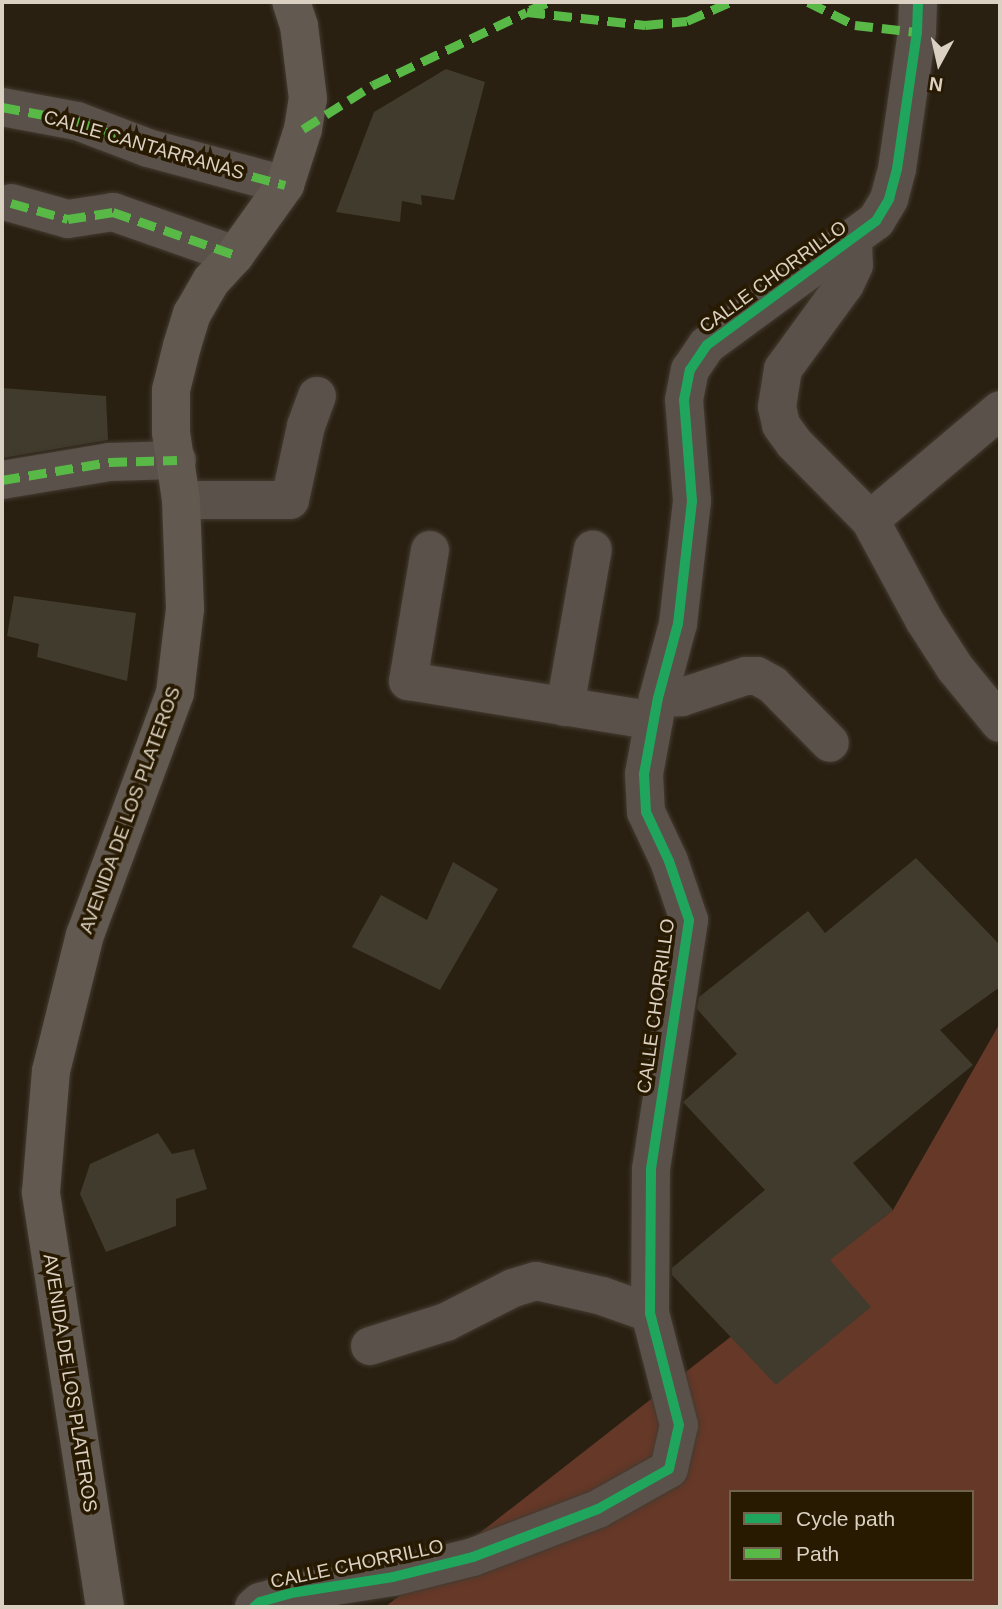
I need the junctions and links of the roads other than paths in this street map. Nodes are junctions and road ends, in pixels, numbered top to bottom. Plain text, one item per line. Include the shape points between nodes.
1 (291, 2) edge
2 (918, 2) edge
3 (2, 107) edge
4 (285, 186) junction
5 (11, 203) dead end
6 (853, 241) junction
7 (235, 254) junction
8 (317, 396) dead end
9 (1000, 410) edge
10 (177, 460) junction
11 (2, 480) edge
12 (181, 500) junction
13 (870, 520) junction
14 (593, 549) dead end
15 (430, 550) dead end
16 (565, 706) junction
17 (656, 710) junction
18 (1000, 723) edge
19 (830, 743) dead end
20 (650, 1313) junction
21 (370, 1346) dead end
22 (105, 1607) edge
23 (254, 1607) edge

1 - 4 main road, AVENIDA DE LOS PLATEROS via 299,26 308,99
2 - 6 street, CALLE CHORRILLO via 889,199 876,221
3 - 4 street, CALLE CANTARRANAS via 77,121 148,148
4 - 7 main road, AVENIDA DE LOS PLATEROS
5 - 7 street via 68,219 113,212
6 - 13 street via 854,265 783,369 776,407 781,425 794,443
6 - 17 street, CALLE CHORRILLO via 707,345 690,370 684,400 692,501 678,624
7 - 10 main road, AVENIDA DE LOS PLATEROS via 211,281 192,314 182,346 171,390 171,432
8 - 12 street via 290,500
9 - 13 street
10 - 11 street via 109,461
10 - 12 main road, AVENIDA DE LOS PLATEROS
12 - 22 main road, AVENIDA DE LOS PLATEROS via 185,609 175,693 85,935 51,1071 44,1129 40,1192
13 - 18 street via 930,630
14 - 16 street
15 - 16 street via 408,681
16 - 17 street
17 - 19 street via 682,697 758,676 773,685
17 - 20 street, CALLE CHORRILLO via 644,774 646,812 689,920 651,1169
20 - 21 street via 536,1281 422,1331
20 - 23 street, CALLE CHORRILLO via 679,1425 669,1469 598,1509 473,1557 393,1577 291,1593

